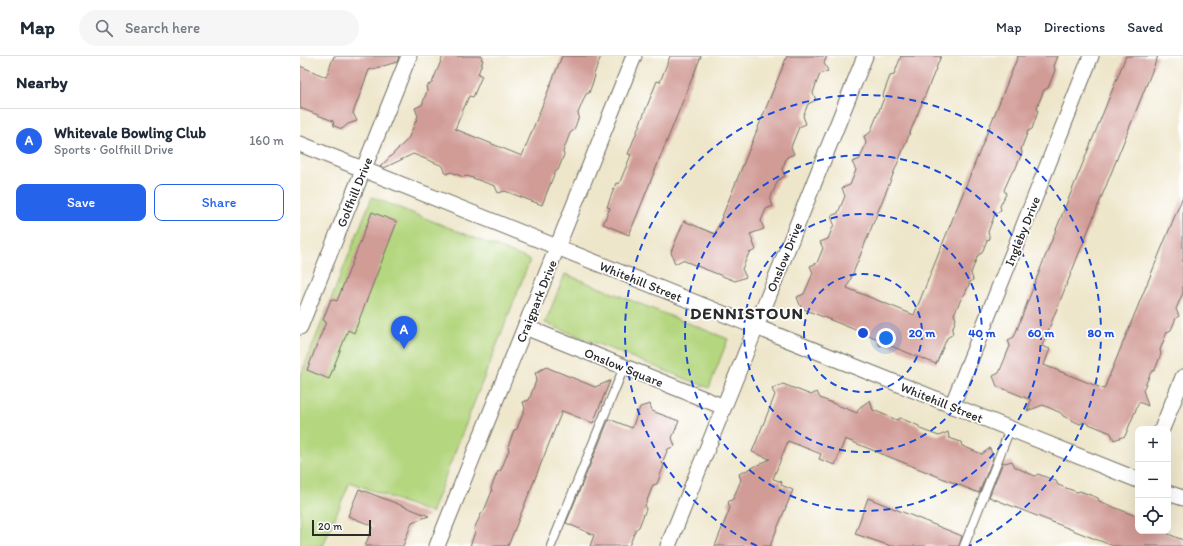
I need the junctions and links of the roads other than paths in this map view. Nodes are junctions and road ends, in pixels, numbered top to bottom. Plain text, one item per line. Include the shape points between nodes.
1 (409, 56) edge
2 (634, 56) edge
3 (865, 56) edge
4 (1091, 56) edge
5 (300, 144) edge
6 (364, 169) junction
7 (558, 247) junction
8 (525, 327) junction
9 (756, 327) junction
10 (300, 328) edge
11 (624, 367) junction
12 (1183, 377) edge
13 (952, 406) junction
14 (724, 407) junction
15 (1163, 426) edge
16 (1010, 429) junction
17 (1135, 479) edge
18 (1171, 494) edge
19 (1183, 498) edge
20 (437, 546) edge
21 (551, 546) edge
22 (668, 546) edge
23 (964, 546) edge

1 - 6 street, Golfhill Drive
2 - 7 street, Craigpark Drive
3 - 9 street, Onslow Drive
4 - 13 street, Ingleby Drive
5 - 6 street, Whitehill Street
6 - 7 street, Whitehill Street
6 - 10 street, Golfhill Drive
7 - 8 street, Craigpark Drive
7 - 9 street, Whitehill Street
8 - 11 street, Onslow Square
8 - 20 street, Craigpark Drive
9 - 13 street, Whitehill Street
9 - 14 street, Onslow Drive
11 - 14 street, Onslow Square
11 - 21 lane
12 - 15 street
13 - 16 street, Whitehill Street
14 - 22 street, Onslow Drive
16 - 17 street, Whitehill Street
16 - 23 lane
18 - 19 street

